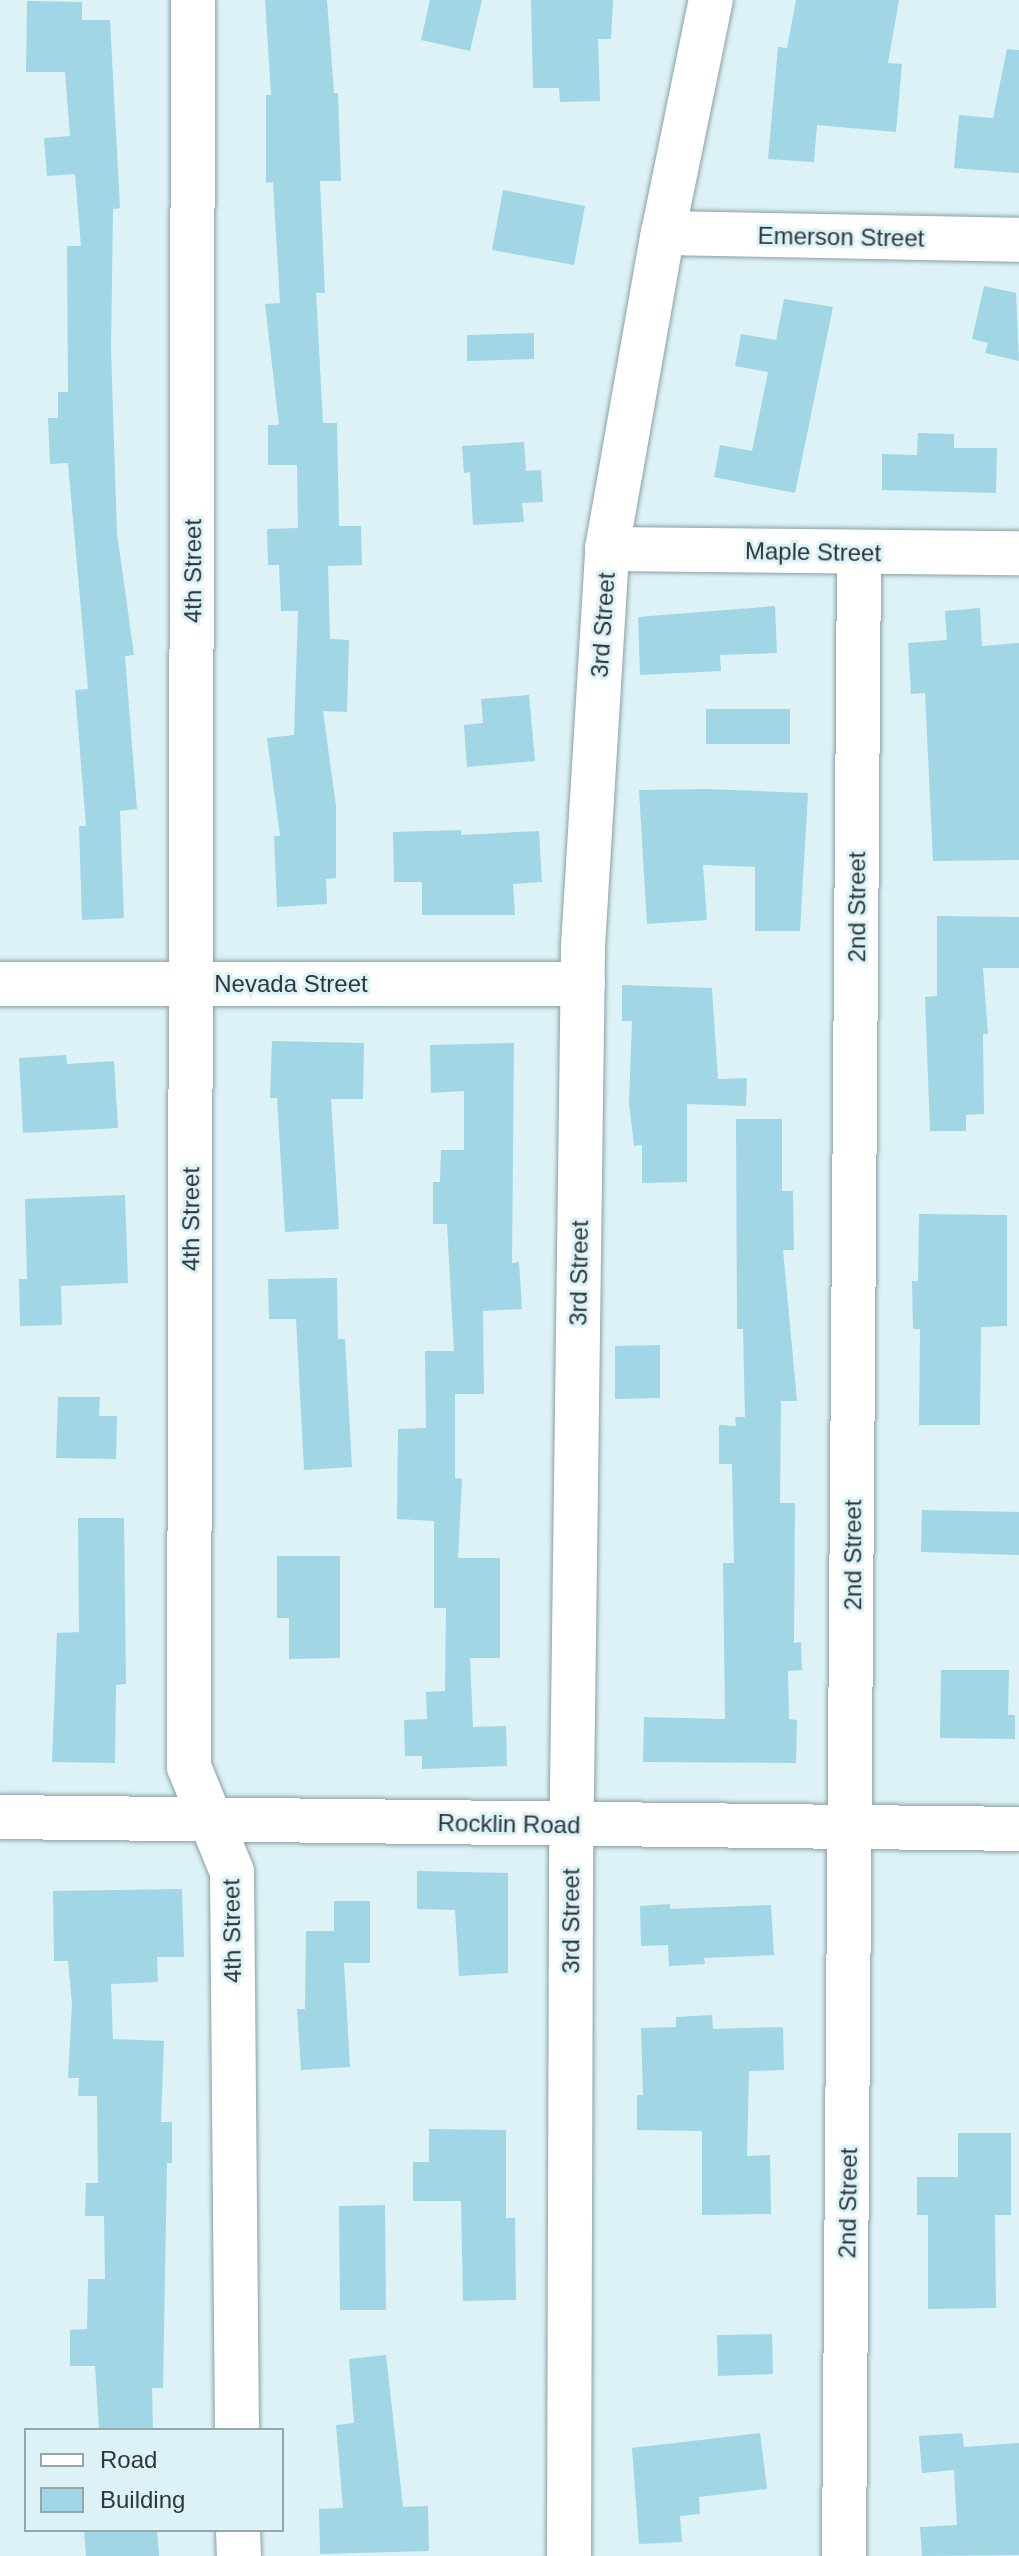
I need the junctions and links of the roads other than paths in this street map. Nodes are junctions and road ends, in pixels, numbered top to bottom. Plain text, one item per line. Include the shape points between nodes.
1 (193, 0) edge
2 (711, 0) edge
3 (663, 233) junction
4 (1019, 240) edge
5 (607, 549) junction
6 (859, 553) junction
7 (1019, 553) edge
8 (0, 984) edge
9 (192, 984) junction
10 (583, 984) junction
11 (0, 1817) edge
12 (215, 1821) junction
13 (573, 1824) junction
14 (852, 1828) junction
15 (1019, 1829) edge
16 (237, 2428) edge
17 (238, 2532) edge
18 (239, 2556) edge
19 (569, 2556) edge
20 (844, 2556) edge

1 - 9 street, 4th Street
2 - 3 street, 3rd Street
3 - 4 street, Emerson Street
3 - 5 street, 3rd Street
5 - 6 street, Maple Street
5 - 10 street, 3rd Street
6 - 7 street, Maple Street
6 - 14 street, 2nd Street
8 - 9 street, Nevada Street
9 - 10 street, Nevada Street
9 - 12 street, 4th Street via 189,1767
10 - 13 street, 3rd Street
11 - 12 street, Rocklin Road
12 - 13 street, Rocklin Road
12 - 16 street, 4th Street via 232,1872
13 - 14 street, Rocklin Road
13 - 19 street, 3rd Street
14 - 15 street, Rocklin Road
14 - 20 street, 2nd Street
17 - 18 street

